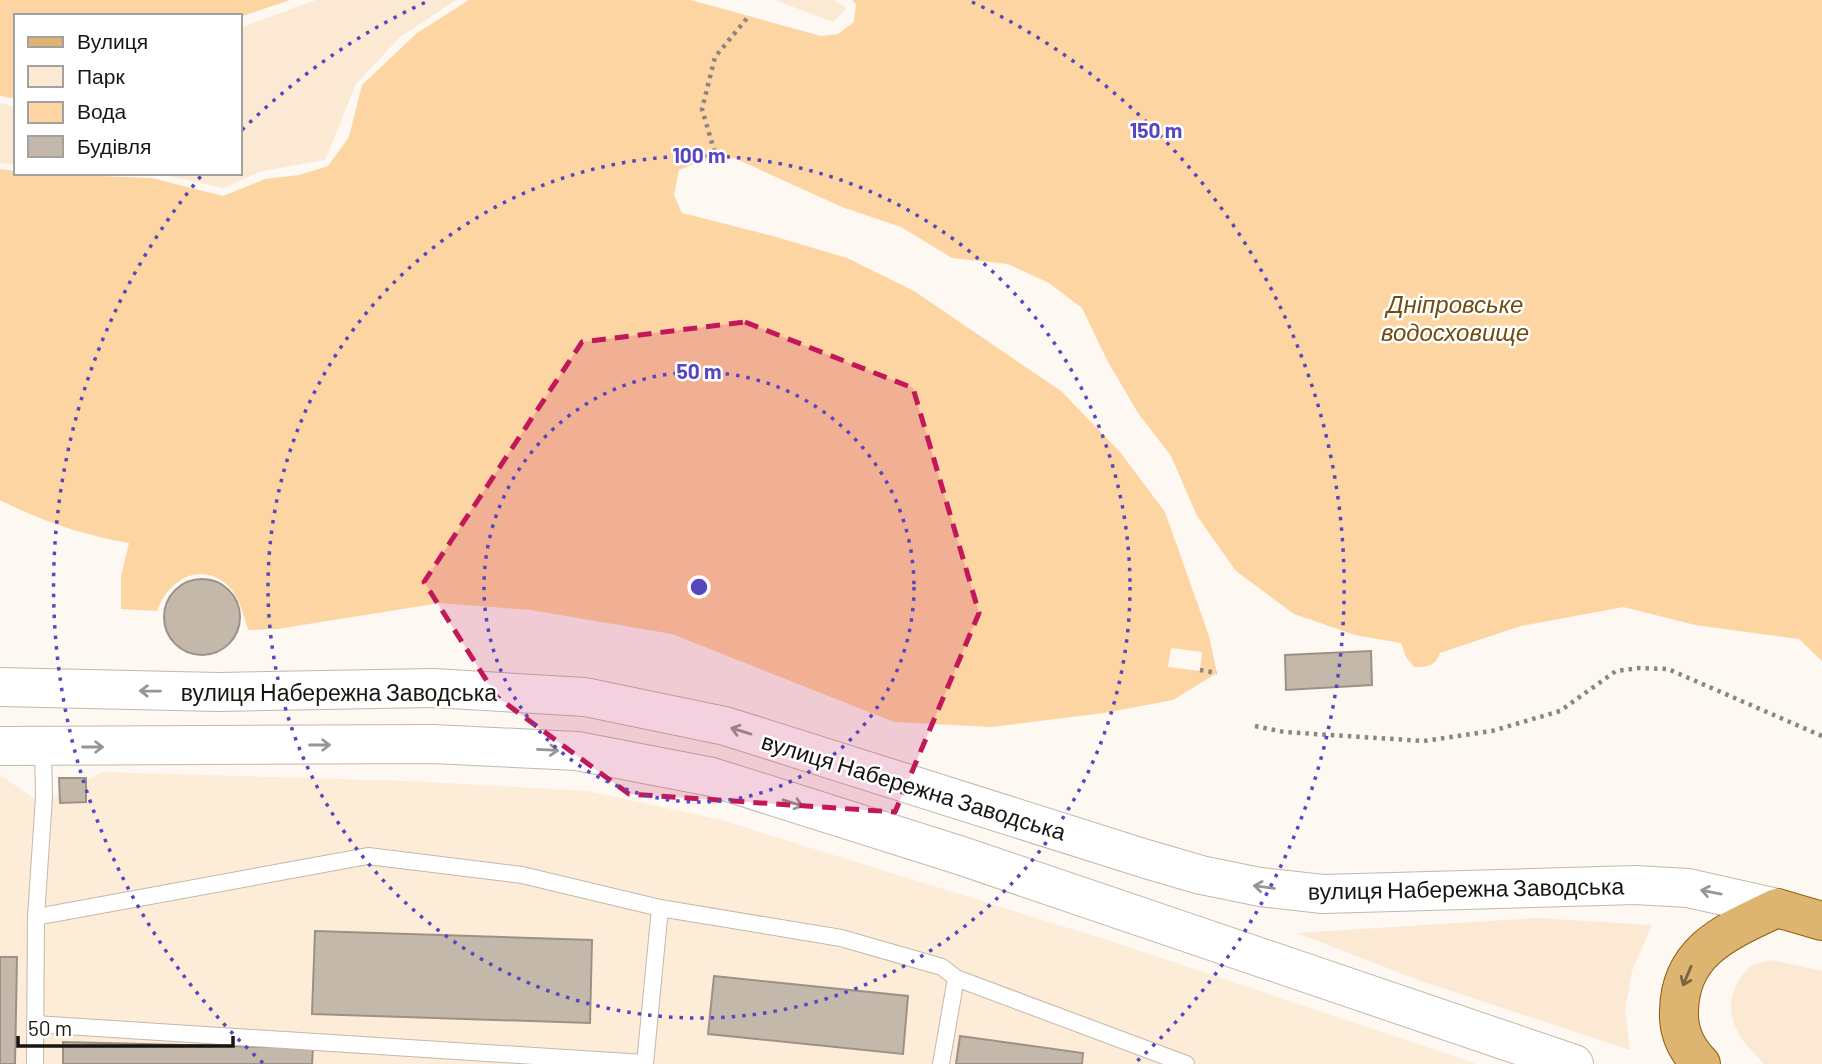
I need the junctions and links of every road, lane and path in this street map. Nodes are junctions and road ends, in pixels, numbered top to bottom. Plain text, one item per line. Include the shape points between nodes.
1 (748, 16) dead end
2 (717, 160) dead end
3 (1200, 670) dead end
4 (1217, 673) dead end
5 (0, 687) edge
6 (1255, 726) dead end
7 (1822, 736) edge
8 (0, 746) edge
9 (43, 747) junction
10 (660, 908) junction
11 (1777, 908) junction
12 (36, 917) junction
13 (1822, 921) edge
14 (956, 978) junction
15 (35, 1024) junction
16 (35, 1064) edge
17 (644, 1064) edge
18 (940, 1064) edge
19 (1186, 1064) edge
20 (1574, 1064) edge
21 (1701, 1064) edge

1 - 2 path via 715,57 702,109
3 - 4 path
11 -> 5 main road, вулиця Набережна Заводська via 1688,888 1323,894 1260,887 1146,859 725,726 585,697 433,688 218,692
6 - 7 path via 1424,741 1492,731 1560,711 1616,671 1639,668 1668,669
8 - 9 main road
9 - 12 lane
9 -> 20 main road via 433,744 578,751 712,777 962,856
10 - 12 lane via 522,875 368,856
10 - 14 lane via 841,938 942,967
10 - 17 lane
11 - 13 main road, вулиця Набережна Заводська
11 -> 21 main road via 1723,935 1703,950 1687,971 1679,997 1678,1024 1688,1051
12 - 15 lane
14 - 18 lane
14 - 19 lane
15 - 16 lane
15 - 17 lane

